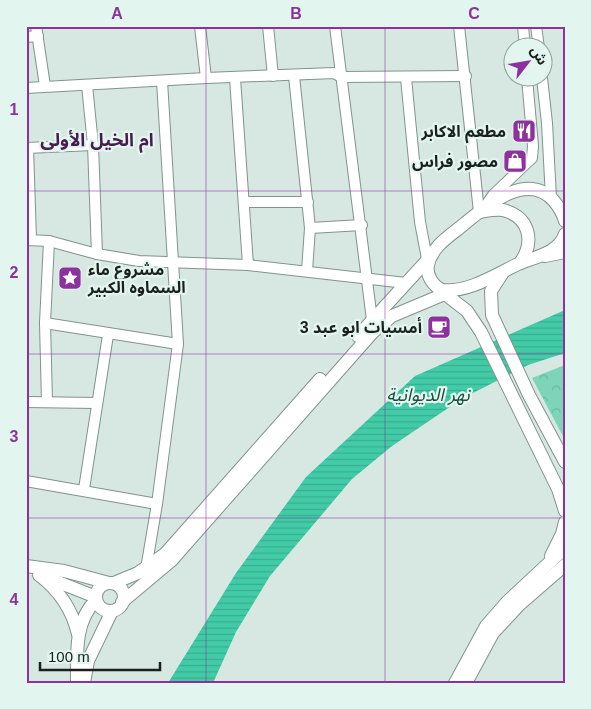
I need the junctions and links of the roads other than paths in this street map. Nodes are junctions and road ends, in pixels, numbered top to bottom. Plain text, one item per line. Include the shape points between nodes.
1 (200, 26) edge
2 (268, 26) edge
3 (335, 26) edge
4 (459, 26) edge
5 (37, 31) edge
6 (26, 36) edge
7 (273, 76) junction
8 (294, 76) junction
9 (466, 76) junction
10 (341, 77) junction
11 (206, 78) junction
12 (235, 78) junction
13 (406, 78) junction
14 (162, 81) junction
15 (87, 85) junction
16 (45, 86) junction
17 (26, 88) edge
18 (528, 88) edge
19 (543, 88) edge
20 (92, 145) junction
21 (27, 148) edge
22 (551, 198) junction
23 (244, 202) junction
24 (308, 202) junction
25 (482, 209) junction
26 (564, 219) edge
27 (362, 225) junction
28 (310, 228) junction
29 (565, 234) edge
30 (29, 240) edge
31 (49, 241) junction
32 (565, 252) edge
33 (97, 254) junction
34 (538, 258) junction
35 (429, 260) junction
36 (174, 261) junction
37 (248, 265) junction
38 (515, 265) junction
39 (307, 271) junction
40 (367, 278) junction
41 (406, 284) junction
42 (446, 291) junction
43 (469, 314) junction
44 (392, 316) junction
45 (372, 320) junction
46 (45, 323) junction
47 (108, 335) junction
48 (178, 344) junction
49 (26, 402) edge
50 (47, 402) junction
51 (96, 403) junction
52 (565, 462) edge
53 (26, 481) edge
54 (84, 489) junction
55 (157, 504) junction
56 (565, 511) edge
57 (565, 522) edge
58 (565, 548) edge
59 (565, 564) edge
60 (26, 566) edge
61 (543, 567) junction
62 (146, 569) junction
63 (33, 574) edge
64 (111, 583) junction
65 (96, 599) junction
66 (122, 602) junction
67 (112, 611) junction
68 (78, 636) junction
69 (77, 683) edge
70 (84, 683) edge
71 (455, 683) edge
72 (466, 683) edge

1 - 11 street
2 - 7 street
3 - 10 street
4 - 9 street
5 - 6 street
5 - 16 street
7 - 8 street
7 - 12 street
8 - 10 street via 334,73
8 - 24 street
9 - 13 street
9 - 25 street
10 - 13 street
10 - 27 street
11 - 12 street
11 - 14 street
12 - 23 street
13 - 35 street via 420,222
14 - 15 street
14 - 36 street
15 - 16 street
15 - 20 street
16 - 17 street
18 - 25 street via 532,158
19 - 22 street
20 - 21 street
20 - 33 street
21 - 30 street
22 - 25 main road via 539,190 523,189
22 - 26 main road
23 - 24 street
23 - 37 street
24 - 28 street
25 - 35 main road via 439,245
25 - 38 main road via 503,210 527,229 530,246
27 - 28 street
27 - 40 street
28 - 39 street
29 - 34 main road via 559,244
30 - 31 street
31 - 33 street
31 - 46 street
32 - 34 main road
33 - 36 street via 139,261
34 - 38 main road
35 - 41 main road
35 - 42 main road via 429,276
36 - 37 street
36 - 48 street
37 - 39 street
38 - 42 main road via 490,278
38 - 52 main road via 496,281 491,291 492,315 529,396
39 - 40 street
40 - 41 street
40 - 45 street
41 - 45 main road
42 - 43 main road
42 - 44 main road
43 - 44 main road via 449,305 434,305
43 - 56 main road via 481,332 562,498
44 - 66 main road via 372,333 171,561
45 - 62 main road via 186,532
46 - 47 street
46 - 50 street
47 - 48 street
47 - 51 street
48 - 55 street
49 - 50 street
50 - 51 street
51 - 54 street
53 - 54 street
54 - 55 street
55 - 62 street
57 - 61 main road via 558,543
58 - 61 main road
59 - 72 main road via 493,633
60 - 64 main road
61 - 71 main road via 486,626
62 - 64 main road
63 - 65 main road
63 - 68 main road via 63,599
64 - 65 main road via 101,586
64 - 66 main road via 123,593
65 - 67 main road via 100,607
65 - 68 main road via 85,615
66 - 67 main road
67 - 70 main road via 88,661
68 - 69 main road

